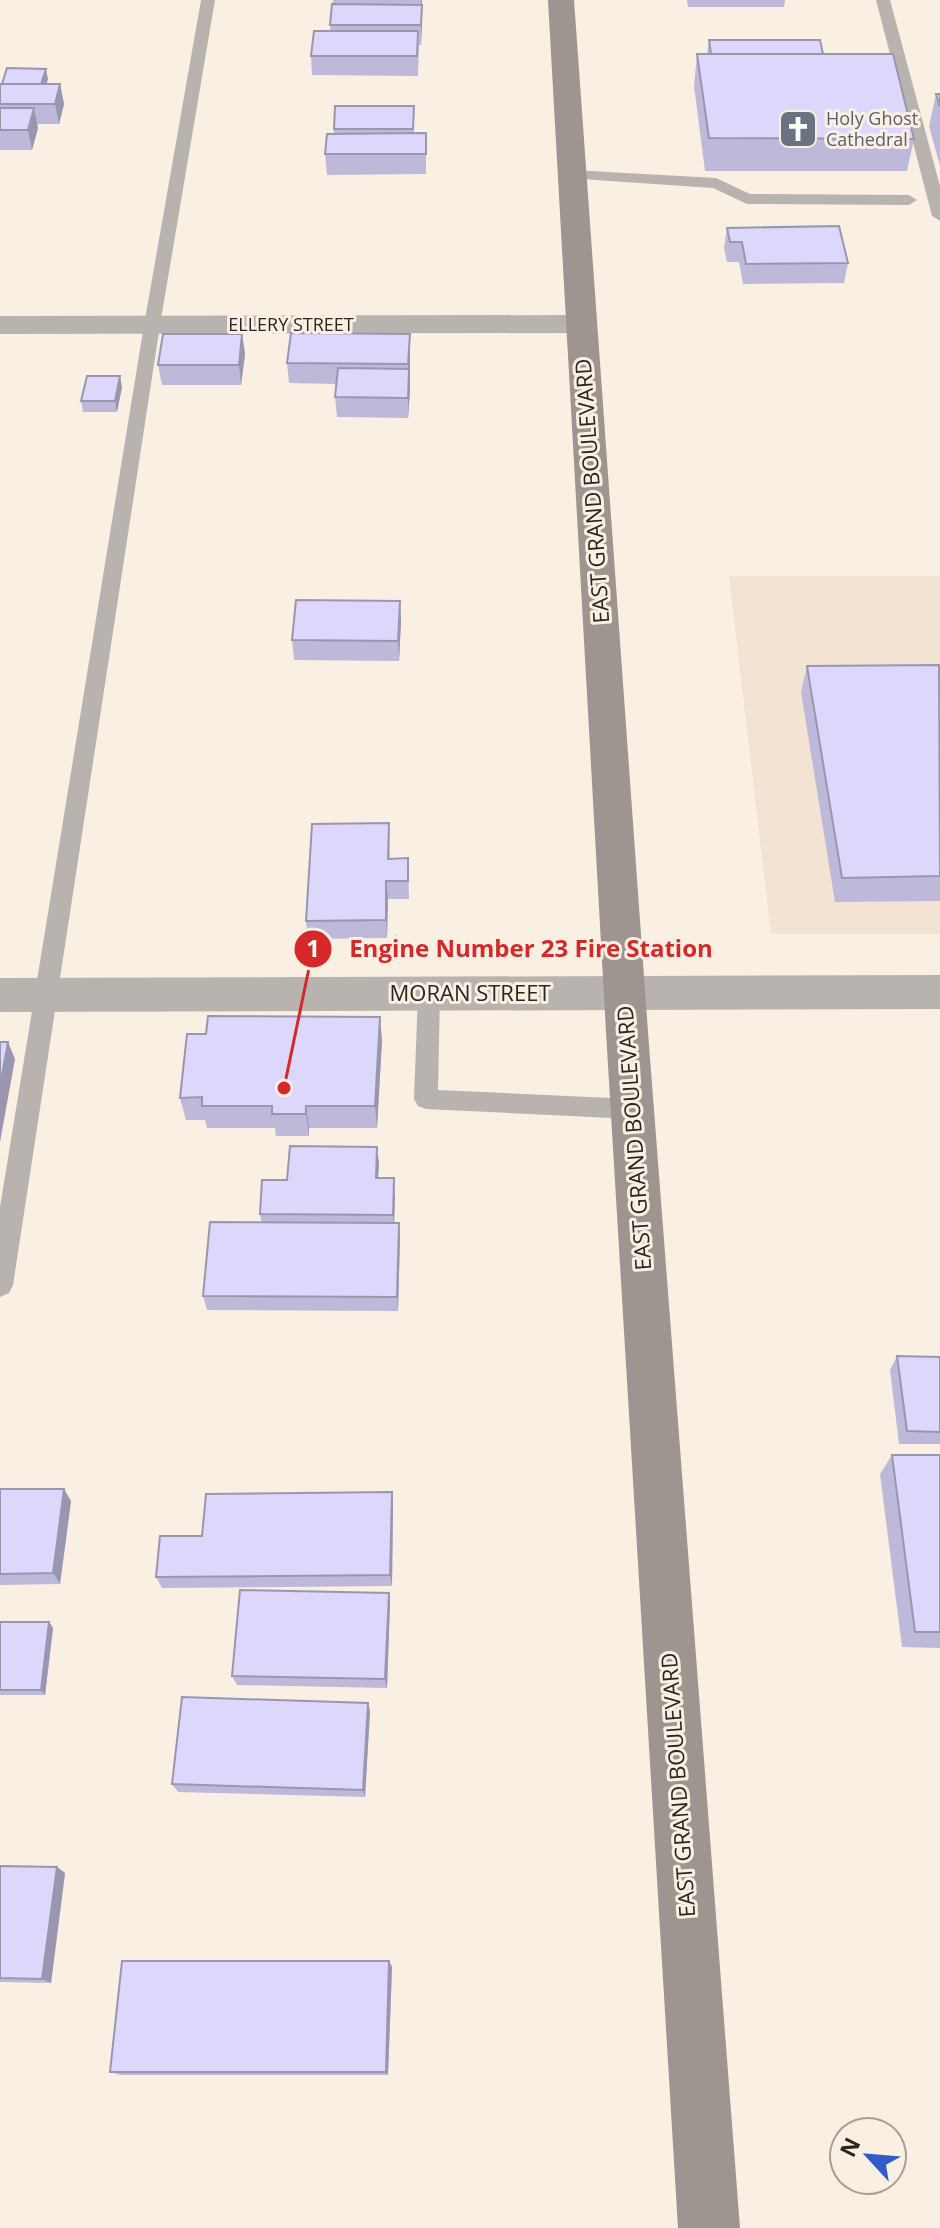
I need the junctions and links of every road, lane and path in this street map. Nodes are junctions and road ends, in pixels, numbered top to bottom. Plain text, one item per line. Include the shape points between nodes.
1 (208, 0) edge
2 (561, 0) edge
3 (883, 0) edge
4 (572, 175) junction
5 (909, 200) dead end
6 (940, 216) edge
7 (581, 324) junction
8 (0, 325) edge
9 (152, 325) junction
10 (940, 992) edge
11 (429, 993) junction
12 (624, 993) junction
13 (47, 994) junction
14 (0, 995) edge
15 (632, 1109) junction
16 (0, 1285) edge
17 (709, 2228) edge

1 - 9 lane
2 - 4 main road, EAST GRAND BOULEVARD
3 - 6 lane
4 - 5 lane via 716,183 747,199
4 - 7 main road, EAST GRAND BOULEVARD
7 - 9 street, ELLERY STREET
7 - 12 main road, EAST GRAND BOULEVARD
8 - 9 street, ELLERY STREET
9 - 13 lane
10 - 12 street, MORAN STREET
11 - 12 street, MORAN STREET
11 - 13 street, MORAN STREET
11 - 15 lane via 426,1099
12 - 15 main road, EAST GRAND BOULEVARD
13 - 14 street, MORAN STREET
13 - 16 lane
15 - 17 main road, EAST GRAND BOULEVARD

